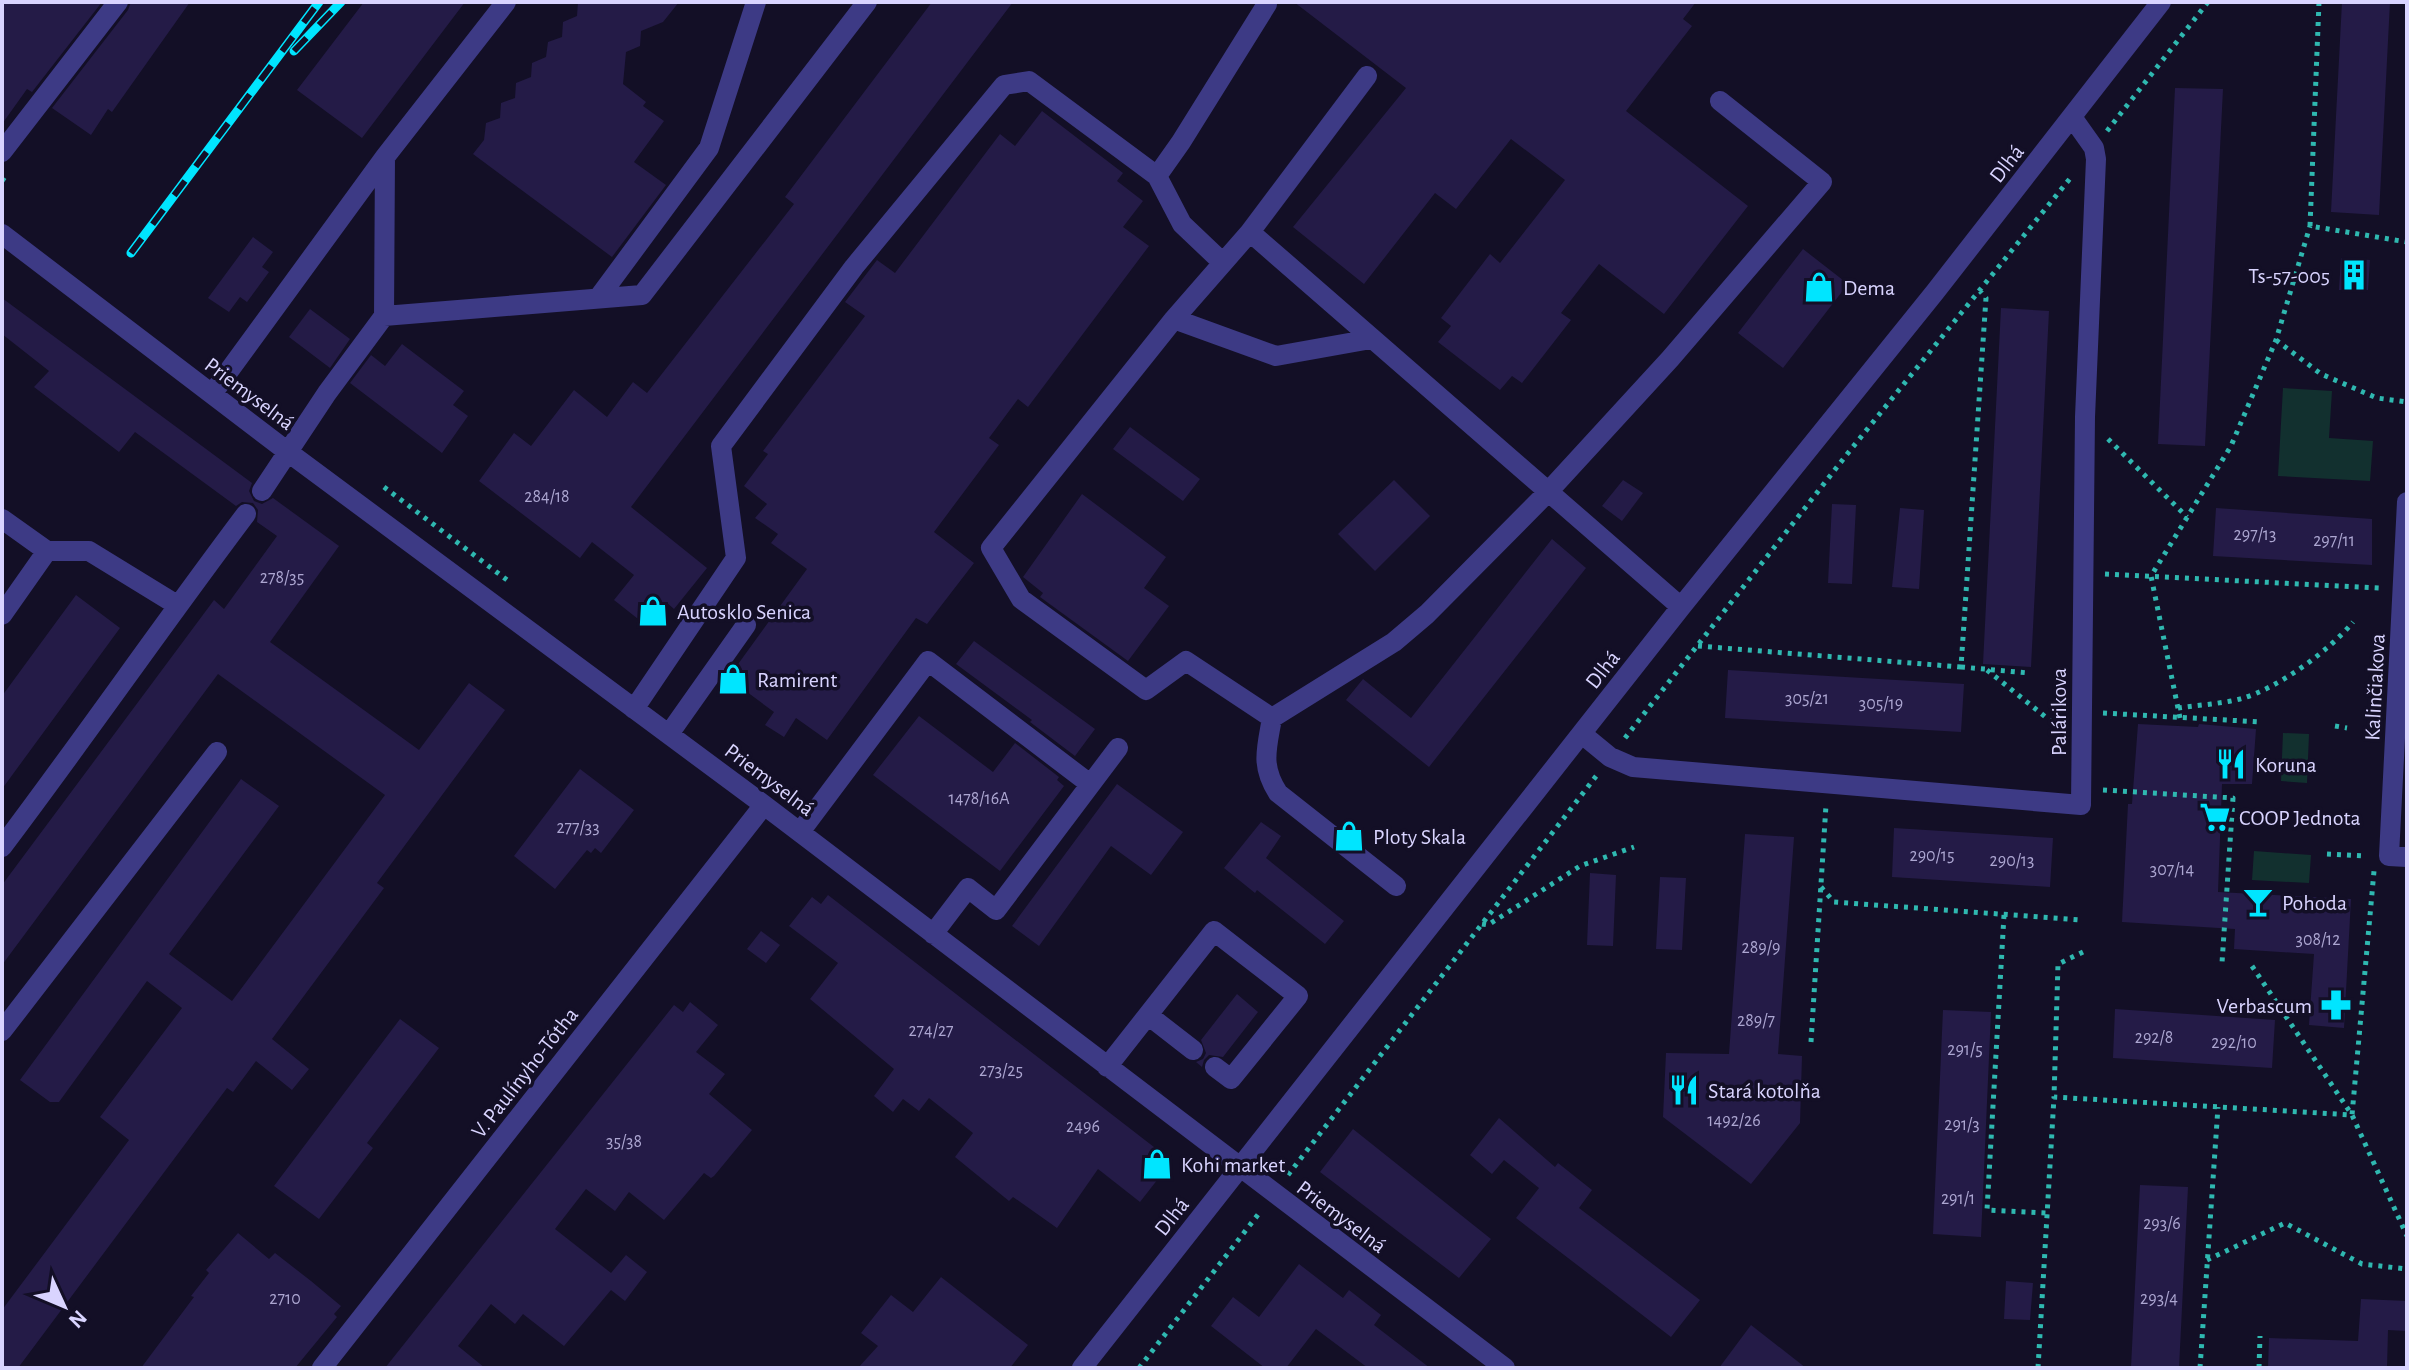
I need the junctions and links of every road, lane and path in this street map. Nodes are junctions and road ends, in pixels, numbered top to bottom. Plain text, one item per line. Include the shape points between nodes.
1 (118, 2) edge
2 (506, 2) edge
3 (756, 2) edge
4 (867, 2) edge
5 (2161, 2) edge
6 (2208, 2) edge
7 (2319, 2) edge
8 (1267, 4) edge
9 (1367, 76) dead end
10 (1720, 101) dead end
11 (2072, 117) junction
12 (2094, 148) junction
13 (2, 152) edge
14 (385, 157) junction
15 (1157, 176) junction
16 (2310, 226) junction
17 (1250, 232) junction
18 (2, 234) edge
19 (2407, 242) edge
20 (1222, 262) junction
21 (1980, 291) junction
22 (599, 297) junction
23 (384, 316) junction
24 (1174, 319) junction
25 (1371, 339) junction
26 (2276, 340) junction
27 (212, 394) junction
28 (2407, 402) edge
29 (2085, 417) junction
30 (288, 452) junction
31 (384, 487) dead end
32 (262, 491) dead end
33 (1547, 493) junction
34 (2407, 502) edge
35 (246, 514) dead end
36 (2187, 517) junction
37 (2, 519) edge
38 (47, 551) junction
39 (2084, 573) junction
40 (2151, 576) junction
41 (2403, 589) junction
42 (520, 591) dead end
43 (177, 605) junction
44 (1681, 607) junction
45 (2, 615) edge
46 (2353, 622) dead end
47 (746, 625) dead end
48 (1697, 646) junction
49 (1961, 667) junction
50 (1987, 670) junction
51 (2029, 673) dead end
52 (2178, 708) junction
53 (634, 709) junction
54 (2082, 712) junction
55 (1272, 718) junction
56 (2180, 718) junction
57 (2261, 722) dead end
58 (2335, 726) dead end
59 (2347, 728) dead end
60 (669, 734) junction
61 (1582, 734) junction
62 (2082, 746) junction
63 (1118, 748) dead end
64 (217, 752) dead end
65 (1610, 757) junction
66 (1090, 784) junction
67 (1828, 784) junction
68 (2082, 788) junction
69 (764, 805) junction
70 (800, 832) junction
71 (2, 847) edge
72 (1634, 847) dead end
73 (2327, 854) dead end
74 (2407, 857) edge
75 (1396, 886) dead end
76 (1821, 887) junction
77 (2004, 915) junction
78 (2082, 920) dead end
79 (1481, 924) junction
80 (933, 934) junction
81 (2083, 952) dead end
82 (2222, 963) dead end
83 (2252, 966) dead end
84 (1148, 1015) junction
85 (2, 1031) edge
86 (1811, 1042) dead end
87 (1193, 1050) dead end
88 (1107, 1067) junction
89 (1215, 1067) dead end
90 (2054, 1097) junction
91 (2218, 1107) junction
92 (2352, 1115) junction
93 (1240, 1169) junction
94 (1273, 1194) junction
95 (2046, 1213) junction
96 (2407, 1236) edge
97 (2207, 1260) junction
98 (2407, 1269) edge
99 (2260, 1336) dead end
100 (322, 1368) edge
101 (1082, 1368) edge
102 (1139, 1368) edge
103 (1505, 1368) edge
104 (2038, 1368) edge
105 (2200, 1368) edge
106 (2259, 1368) edge

1 - 13 street
2 - 14 street
3 - 22 street via 709,148
4 - 22 street via 642,295
5 - 11 street, Dlhá
6 - 12 path
7 - 16 path
8 - 15 street
9 - 17 street
10 - 33 street via 1822,182
11 - 12 street
11 - 44 street, Dlhá
12 - 21 path
12 - 29 street, Palárikova
14 - 23 street
14 - 27 street
15 - 20 street via 1182,224
15 - 53 street via 1029,81 1004,85 854,267 721,446 736,558
16 - 19 path
16 - 26 path
17 - 20 street
17 - 25 street
18 - 27 street, Priemyselná
20 - 24 street
21 - 48 path
21 - 49 path via 1986,298
22 - 23 street
23 - 30 street
24 - 25 street via 1276,356
24 - 55 street via 991,548 1021,599 1146,690 1186,661
25 - 33 street
26 - 28 path via 2321,374 2377,398
26 - 36 path via 2231,446
27 - 30 street, Priemyselná
29 - 36 path
29 - 39 street, Palárikova
30 - 32 street
30 - 53 street, Priemyselná
31 - 42 path
33 - 44 street
33 - 55 street via 1394,642
34 - 41 street, Kalinčiakova
35 - 43 street
36 - 40 path
37 - 38 street
38 - 43 street via 89,551
38 - 45 street
39 - 40 path
39 - 54 street, Palárikova
40 - 41 path
40 - 52 path
41 - 74 street, Kalinčiakova via 2389,856
43 - 71 street
44 - 61 street, Dlhá
46 - 52 path via 2312,660 2241,699
47 - 60 street
48 - 49 path
48 - 65 path
49 - 50 path
50 - 51 path
50 - 62 path
52 - 56 path
53 - 60 street, Priemyselná
54 - 56 path
54 - 62 street, Palárikova
55 - 75 street via 1265,761 1278,793
56 - 57 path
58 - 59 path
60 - 69 street, Priemyselná
61 - 65 street
61 - 93 street, Dlhá
62 - 68 street, Palárikova
63 - 66 street
64 - 85 street
65 - 67 street via 1633,767
65 - 79 path
66 - 70 street via 928,661
66 - 80 street via 996,910 968,888
67 - 68 street via 2081,805
67 - 76 path
68 - 82 path via 2233,798
69 - 70 street, Priemyselná
69 - 100 street, V. Paulínyho-Tótha
70 - 80 street, Priemyselná
72 - 79 path via 1580,866 1488,925
73 - 92 path via 2375,857
76 - 77 path via 1834,902
76 - 86 path
77 - 78 path
77 - 95 path via 1987,1210
79 - 94 path
80 - 88 street, Priemyselná
81 - 90 path via 2058,964
83 - 92 path
84 - 87 street
84 - 88 street
84 - 89 street via 1214,931 1298,996 1231,1079
88 - 93 street, Priemyselná
90 - 91 path
90 - 95 path
91 - 92 path
91 - 97 path
92 - 96 path
93 - 94 street, Priemyselná
93 - 101 street, Dlhá
94 - 102 path
94 - 103 street, Priemyselná
95 - 104 path
97 - 98 path via 2285,1223 2362,1264
97 - 105 path
99 - 106 path

